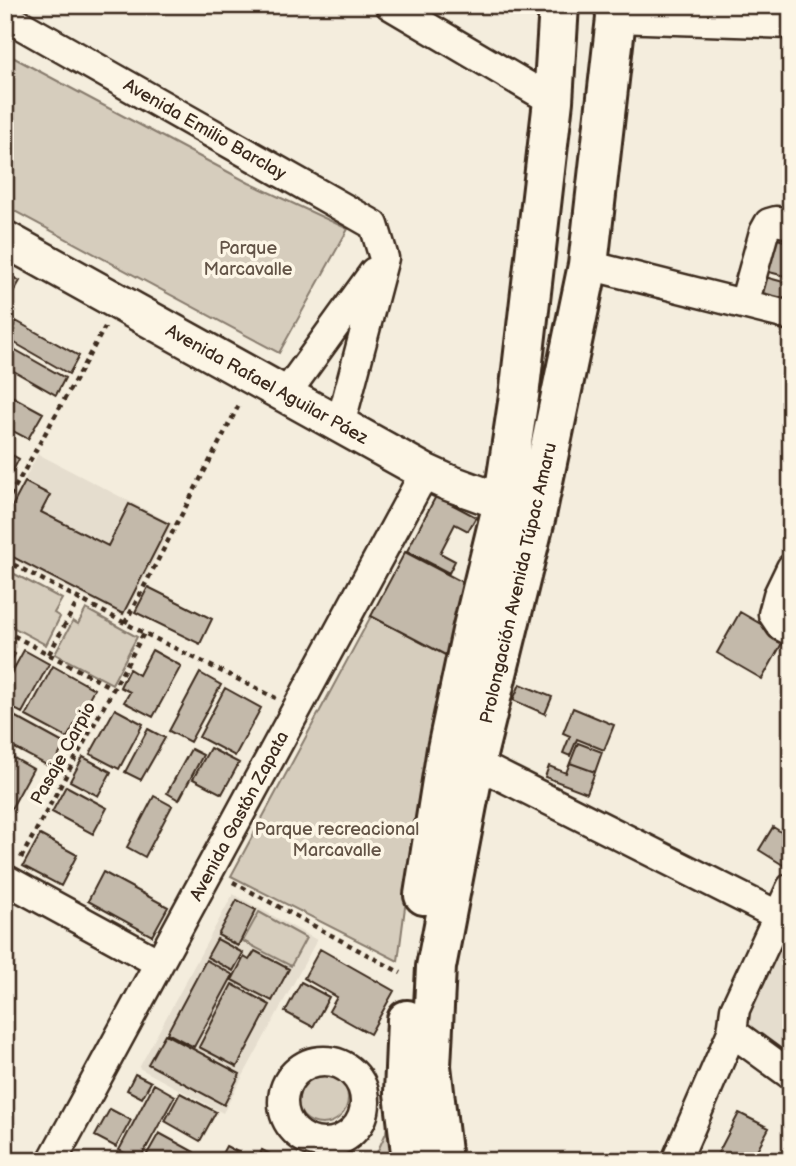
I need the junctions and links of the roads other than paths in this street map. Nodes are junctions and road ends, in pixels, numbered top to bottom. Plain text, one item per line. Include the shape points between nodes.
1 (390, 5) edge
2 (559, 5) edge
3 (615, 12) edge
4 (5, 16) edge
5 (791, 24) edge
6 (553, 101) junction
7 (791, 224) edge
8 (5, 239) edge
9 (384, 258) junction
10 (588, 265) junction
11 (744, 304) junction
12 (791, 316) edge
13 (285, 395) junction
14 (340, 425) junction
15 (425, 472) junction
16 (519, 509) junction
17 (791, 568) edge
18 (791, 631) edge
19 (475, 763) junction
20 (7, 880) edge
21 (791, 888) edge
22 (777, 915) junction
23 (159, 962) junction
24 (732, 1032) junction
25 (791, 1075) edge
26 (52, 1161) edge
27 (412, 1161) edge
28 (442, 1161) edge
29 (676, 1161) edge

1 - 6 street
2 - 6 main road, Prolongación Avenida Túpac Amaru
3 - 5 street
3 - 10 main road, Prolongación Avenida Túpac Amaru
4 - 9 street, Avenida Emilio Barclay via 373,225
6 - 16 main road, Prolongación Avenida Túpac Amaru via 519,396
7 - 11 street via 769,223
8 - 13 street, Avenida Rafael Aguilar Páez
9 - 13 street
9 - 14 street
10 - 11 street
10 - 16 main road, Prolongación Avenida Túpac Amaru
11 - 12 street
13 - 14 street, Avenida Rafael Aguilar Páez
14 - 15 street, Avenida Rafael Aguilar Páez
15 - 16 street, Avenida Rafael Aguilar Páez
15 - 23 street, Avenida Gastón Zapata
16 - 19 main road, Prolongación Avenida Túpac Amaru
16 - 27 main road, Prolongación Avenida Túpac Amaru via 472,631 447,749 409,984 404,1093
17 - 18 street via 773,614
19 - 22 street
19 - 28 main road, Prolongación Avenida Túpac Amaru via 436,967 431,1066
20 - 23 street
21 - 22 street
22 - 24 street via 735,1009
23 - 26 street, Avenida Gastón Zapata
24 - 25 street
24 - 29 street

